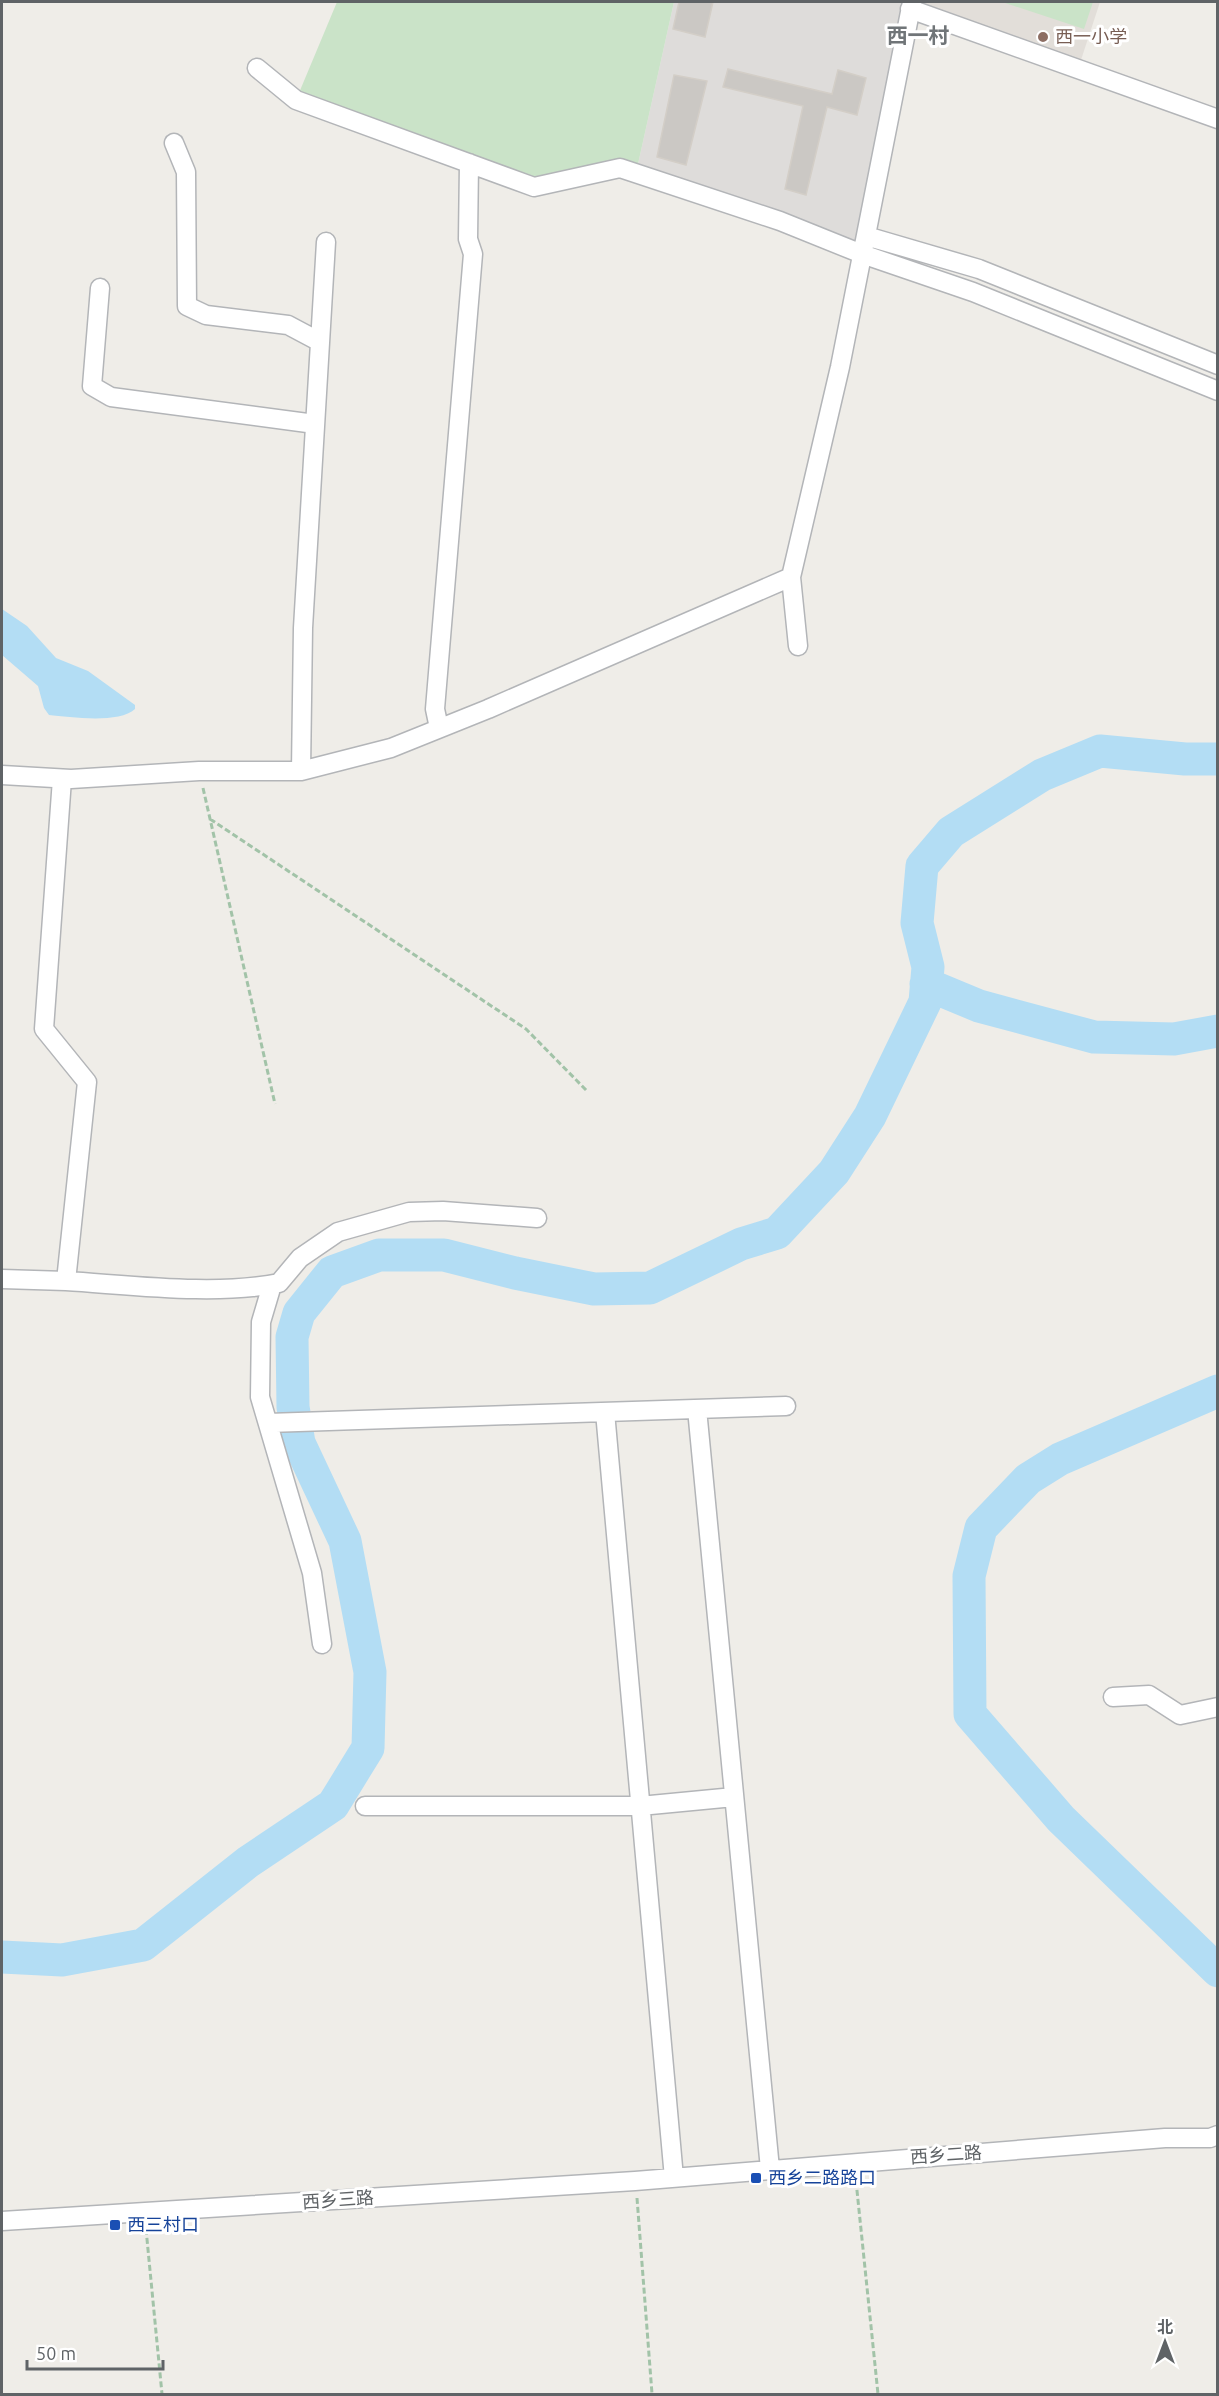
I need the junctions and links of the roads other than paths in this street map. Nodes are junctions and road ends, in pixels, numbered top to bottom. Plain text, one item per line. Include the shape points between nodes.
1 (911, 5) edge
2 (257, 68) dead end
3 (1218, 119) edge
4 (174, 143) dead end
5 (469, 163) junction
6 (866, 236) junction
7 (326, 242) dead end
8 (862, 254) junction
9 (100, 288) dead end
10 (320, 342) junction
11 (1218, 365) edge
12 (1218, 391) edge
13 (315, 424) junction
14 (791, 577) junction
15 (798, 646) dead end
16 (439, 728) junction
17 (301, 771) junction
18 (2, 775) edge
19 (62, 779) junction
20 (537, 1218) dead end
21 (2, 1279) edge
22 (66, 1281) junction
23 (272, 1285) junction
24 (786, 1406) dead end
25 (697, 1409) junction
26 (605, 1412) junction
27 (268, 1424) junction
28 (322, 1644) dead end
29 (1113, 1697) dead end
30 (1218, 1707) edge
31 (734, 1797) junction
32 (365, 1806) dead end
33 (640, 1806) junction
34 (1218, 2135) edge
35 (770, 2169) junction
36 (674, 2178) junction
37 (2, 2221) edge

1 - 3 street
1 - 6 street
2 - 5 street via 296,100
4 - 10 street via 186,172 187,306 206,315 288,325
5 - 8 street via 534,187 620,168 780,221
5 - 16 street via 468,239 473,255 435,709
6 - 8 street
6 - 11 street via 980,269
7 - 10 street
8 - 12 street via 973,292
8 - 14 street
9 - 13 street via 92,386 111,397
10 - 13 street
13 - 17 street via 303,628
14 - 15 street
14 - 16 street
16 - 17 street via 390,748
17 - 19 street via 199,771
18 - 19 street
19 - 22 street via 44,1029 87,1082
20 - 23 street via 409,1212 338,1232 300,1258 279,1283
21 - 22 street
22 - 23 street via 192,1288
23 - 27 street via 261,1322 260,1397
24 - 25 street
25 - 26 street
25 - 31 street
26 - 27 street
26 - 33 street
27 - 28 street via 312,1573
29 - 30 street via 1149,1695 1180,1715
31 - 33 street
31 - 35 street
32 - 33 street
33 - 36 street
34 - 35 street, 西乡二路
35 - 36 street, 西乡二路
36 - 37 street, 西乡三路

